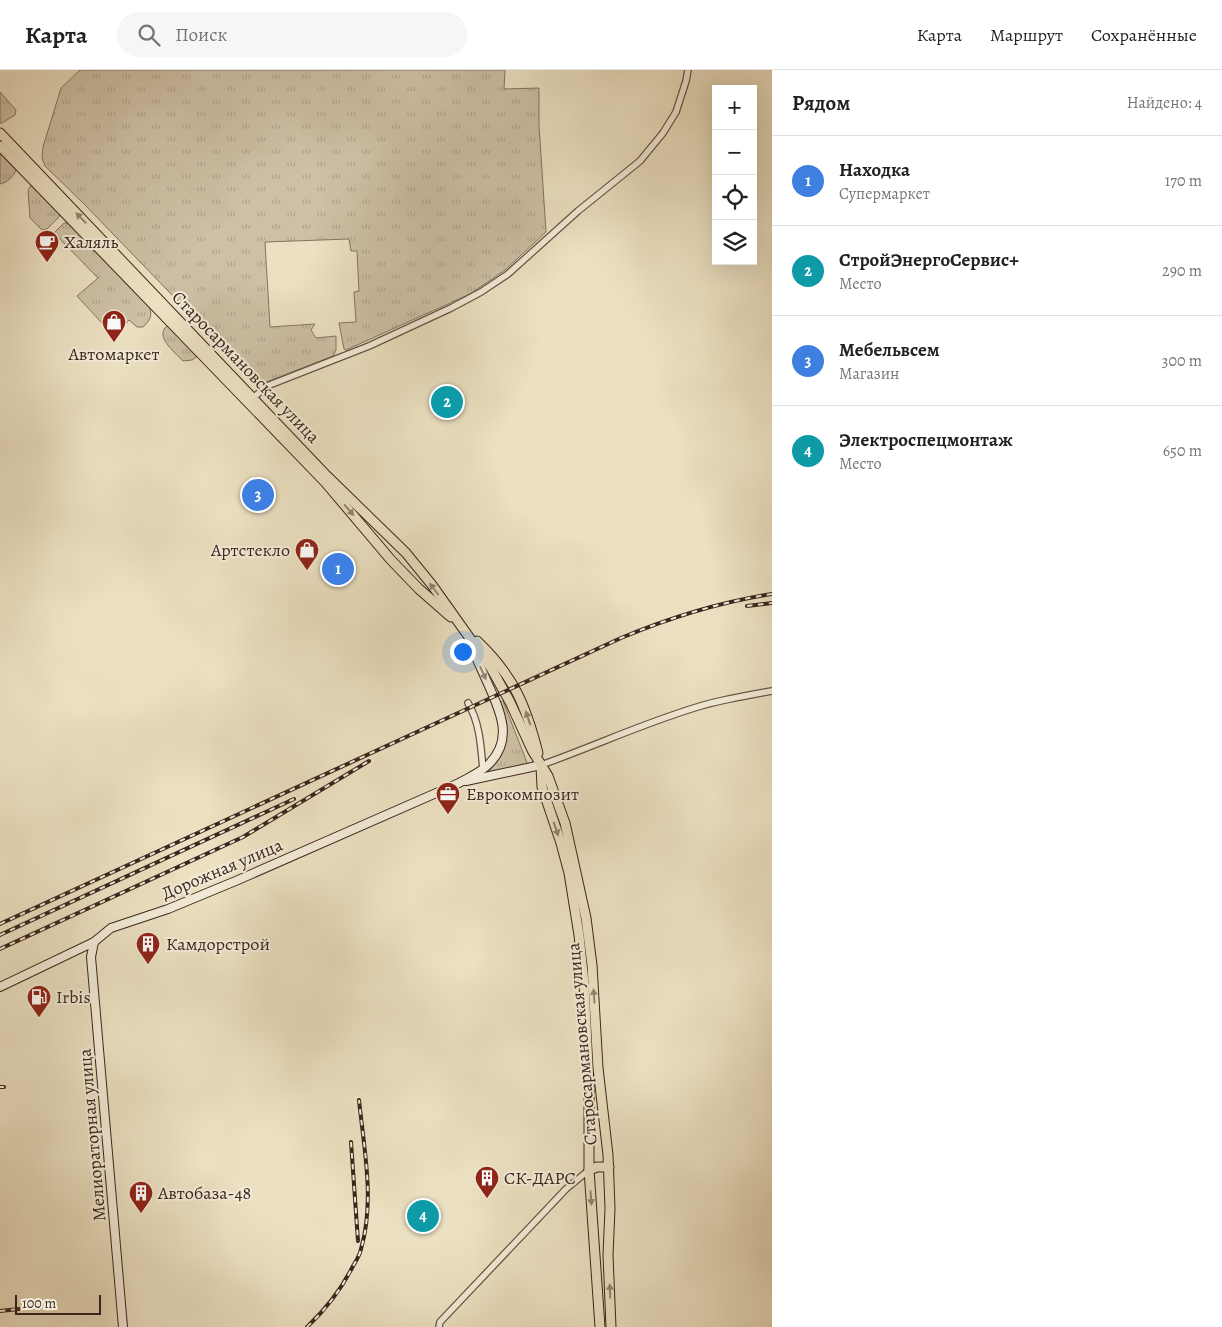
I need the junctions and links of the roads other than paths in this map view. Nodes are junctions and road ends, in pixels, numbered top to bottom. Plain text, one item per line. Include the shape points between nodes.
1 (688, 70) edge
2 (0, 133) edge
3 (0, 146) edge
4 (253, 398) junction
5 (406, 553) junction
6 (391, 560) junction
7 (463, 628) junction
8 (772, 691) edge
9 (468, 703) dead end
10 (540, 765) junction
11 (483, 770) junction
12 (460, 783) junction
13 (94, 942) junction
14 (0, 987) edge
15 (609, 1167) junction
16 (588, 1170) junction
17 (123, 1327) edge
18 (439, 1327) edge
19 (600, 1327) edge
20 (612, 1327) edge

1 - 4 street via 676,112 640,161 578,210 508,274 451,308 369,346 267,386
4 -> 2 main road, Старосармановская улица
3 -> 6 main road, Старосармановская улица via 325,482
4 - 5 main road, Старосармановская улица
5 - 6 main road via 401,562
7 -> 5 main road, Старосармановская улица
6 - 7 main road, Старосармановская улица
7 - 10 main road, Старосармановская улица via 491,668
7 -> 11 street via 501,712 504,727 497,753
8 - 10 street via 703,705
9 - 11 street via 477,726
10 - 12 street
15 -> 10 main road, Старосармановская улица via 586,918 565,823 548,776
10 -> 16 main road, Старосармановская улица via 542,787 569,873 579,934 588,1076
11 - 12 street
12 - 13 street, Дорожная улица via 238,880 111,928
13 - 14 street, Дорожная улица
13 - 17 street, Мелиораторная улица via 91,957
15 - 16 main road
20 -> 15 main road, Старосармановская улица via 608,1255
16 - 18 street via 566,1189 440,1322
16 -> 19 main road, Старосармановская улица

